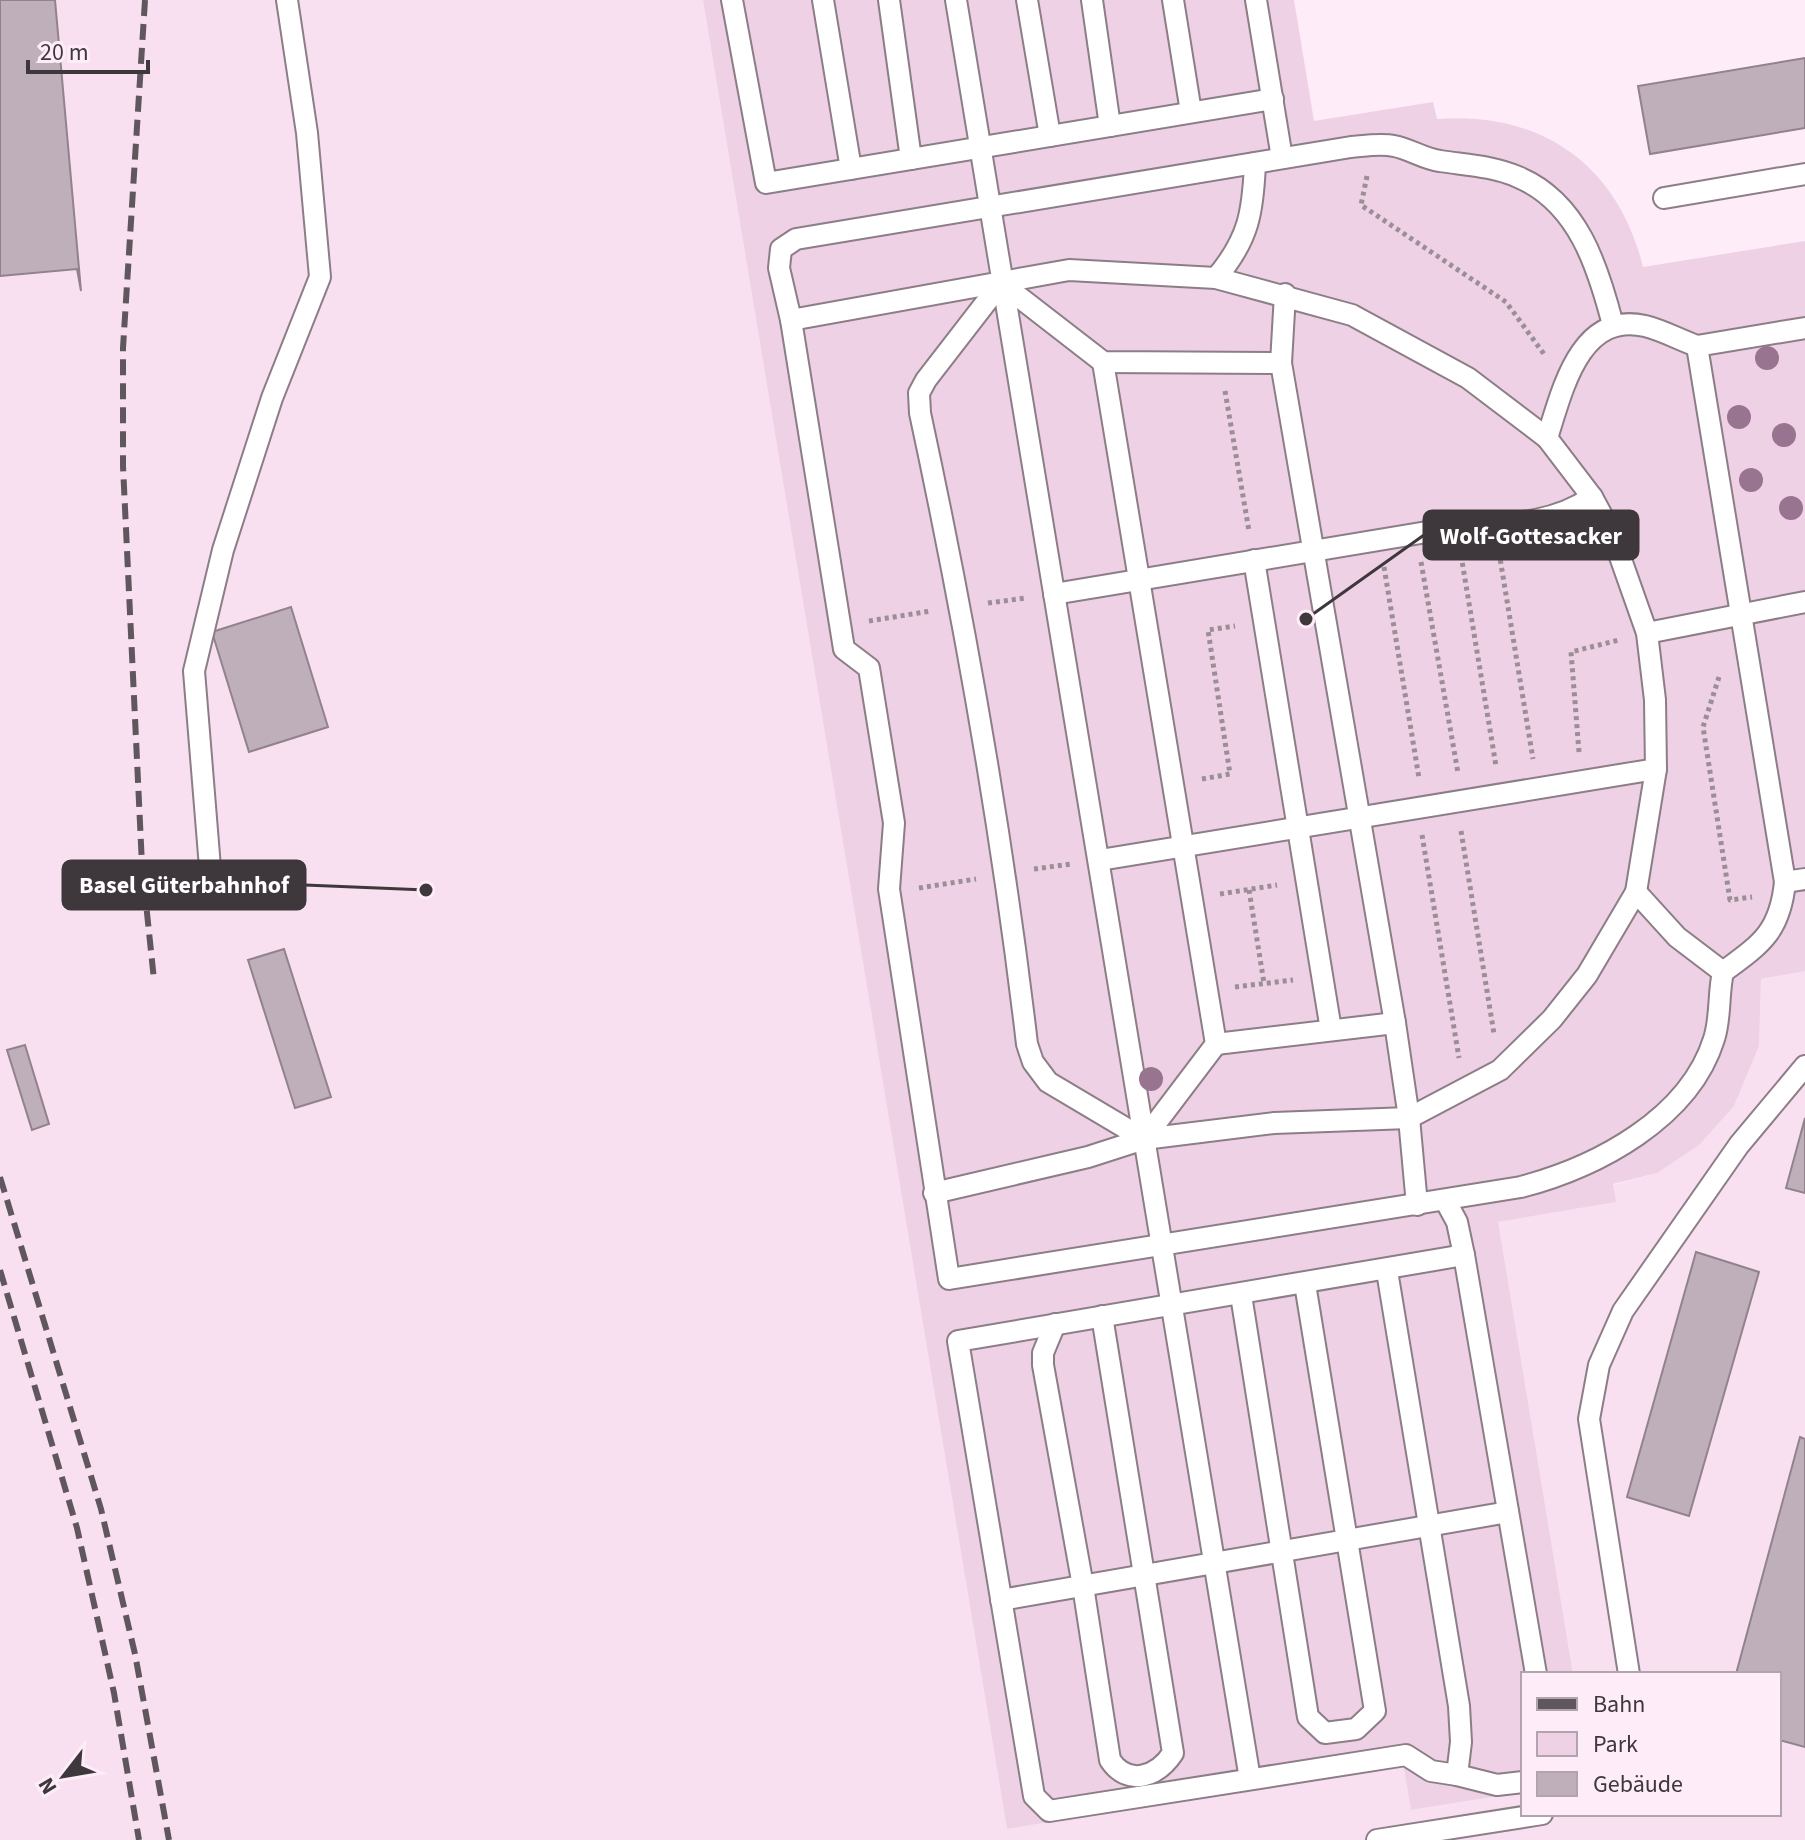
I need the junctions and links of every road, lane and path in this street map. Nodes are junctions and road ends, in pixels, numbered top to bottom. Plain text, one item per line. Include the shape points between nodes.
1 (287, 0) edge
2 (732, 0) edge
3 (823, 0) edge
4 (889, 0) edge
5 (956, 0) edge
6 (1027, 0) edge
7 (1092, 0) edge
8 (1173, 0) edge
9 (1256, 0) edge
10 (1273, 99) junction
11 (1191, 112) junction
12 (1110, 126) junction
13 (1050, 136) junction
14 (1373, 146) junction
15 (979, 147) junction
16 (1282, 158) junction
17 (911, 159) junction
18 (1255, 163) junction
19 (851, 169) junction
20 (1805, 174) edge
21 (1664, 198) dead end
22 (989, 207) junction
23 (1216, 278) junction
24 (1001, 283) junction
25 (1285, 294) junction
26 (791, 320) junction
27 (1613, 325) junction
28 (1805, 328) edge
29 (1697, 346) junction
30 (1103, 362) junction
31 (1220, 362) junction
32 (1281, 363) junction
33 (1567, 378) junction
34 (1547, 438) junction
35 (1592, 497) junction
36 (1494, 525) junction
37 (1457, 527) junction
38 (1379, 540) junction
39 (1316, 551) junction
40 (1254, 560) junction
41 (1141, 579) junction
42 (1054, 594) junction
43 (1805, 603) edge
44 (1743, 613) junction
45 (1264, 621) junction
46 (1647, 633) junction
47 (1749, 650) junction
48 (1656, 769) junction
49 (1582, 780) junction
50 (1173, 784) junction
51 (1538, 788) junction
52 (1497, 795) junction
53 (1417, 808) junction
54 (1361, 817) junction
55 (1297, 828) junction
56 (1182, 847) junction
57 (1100, 860) junction
58 (1007, 873) junction
59 (1306, 879) junction
60 (1792, 884) edge
61 (889, 889) junction
62 (1249, 890) junction
63 (212, 892) dead end
64 (1636, 892) junction
65 (1191, 899) junction
66 (1723, 972) junction
67 (1322, 977) junction
68 (1264, 983) junction
69 (1206, 990) junction
70 (1395, 1023) junction
71 (1331, 1030) junction
72 (1216, 1044) junction
73 (1805, 1066) edge
74 (1464, 1091) junction
75 (1409, 1118) junction
76 (1144, 1139) junction
77 (934, 1193) junction
78 (1445, 1200) junction
79 (1417, 1205) junction
80 (1161, 1247) junction
81 (1464, 1255) junction
82 (1387, 1271) junction
83 (1305, 1284) junction
84 (1241, 1295) junction
85 (1171, 1305) junction
86 (1102, 1316) junction
87 (1055, 1324) junction
88 (1508, 1512) junction
89 (1429, 1525) junction
90 (1346, 1540) junction
91 (1283, 1551) junction
92 (1214, 1562) junction
93 (1145, 1574) junction
94 (1083, 1586) junction
95 (1001, 1600) junction
96 (1536, 1672) edge
97 (1629, 1672) edge
98 (1457, 1775) junction
99 (1250, 1779) junction
100 (1521, 1782) edge
101 (1529, 1816) edge
102 (1377, 1840) edge

1 - 63 lane via 307,133 320,277 272,398 233,519 194,671
2 - 19 lane via 766,183
3 - 19 lane
4 - 17 lane
5 - 15 lane
6 - 13 lane
7 - 12 lane
8 - 11 lane
9 - 10 lane
10 - 11 lane
10 - 16 lane
11 - 12 lane
12 - 13 lane
13 - 15 lane
14 - 16 lane
14 - 27 lane via 1518,176 1548,194 1587,247
14 - 33 path via 1361,205 1506,302
15 - 17 lane
15 - 22 lane
16 - 18 lane
17 - 19 lane
18 - 22 lane
18 - 23 lane via 1247,233
20 - 21 lane
22 - 24 lane
22 - 26 lane via 796,239 781,249 779,268
23 - 24 lane via 1069,270
23 - 25 lane
24 - 26 lane
24 - 30 lane
24 - 42 lane
24 - 58 lane via 919,393
25 - 32 lane
25 - 34 lane via 1352,315 1417,348 1509,406
26 - 61 lane via 844,649 869,668 894,823
27 - 29 lane via 1647,326
27 - 33 lane via 1584,347
28 - 29 lane
29 - 44 lane
30 - 31 lane
30 - 41 lane
31 - 32 lane
31 - 40 path
32 - 39 lane
33 - 34 lane
34 - 35 lane
35 - 36 lane via 1551,518
35 - 46 lane via 1612,534
36 - 37 lane
36 - 51 path
37 - 38 lane
37 - 52 path
38 - 39 lane
38 - 53 path via 1420,784
39 - 40 lane
39 - 54 lane
40 - 41 lane
40 - 45 lane
41 - 42 lane
41 - 50 lane
42 - 57 lane
43 - 44 lane
44 - 46 lane
44 - 47 lane
45 - 50 path via 1208,630 1230,774
45 - 55 lane
46 - 48 lane
46 - 49 path via 1571,652
47 - 60 lane
47 - 60 path via 1727,663 1703,727 1730,900
48 - 49 lane
48 - 64 lane
49 - 51 lane
50 - 56 lane
51 - 52 lane
52 - 53 lane
53 - 54 lane
53 - 74 path
54 - 55 lane
54 - 70 lane
55 - 56 lane
55 - 59 lane
56 - 57 lane
56 - 65 lane
57 - 58 path
57 - 76 lane
58 - 61 path
58 - 76 lane via 1033,1062 1048,1082
59 - 62 path
59 - 67 lane
60 - 66 lane via 1767,939
61 - 77 lane
62 - 65 path
62 - 68 path
64 - 66 lane via 1677,937
64 - 74 lane via 1587,975 1552,1019 1500,1070
65 - 69 lane
66 - 78 lane via 1715,1037 1700,1072 1672,1108 1604,1154 1558,1177
67 - 68 path
67 - 71 lane
68 - 69 path
69 - 72 lane
70 - 71 lane
70 - 75 lane
71 - 72 lane
72 - 76 lane
73 - 97 lane via 1739,1145 1631,1299 1599,1365 1589,1419
74 - 75 lane
75 - 76 lane via 1274,1123
75 - 79 lane
76 - 77 lane
76 - 80 lane
77 - 80 lane via 949,1279
78 - 79 lane
78 - 81 lane via 1457,1222
79 - 80 lane
80 - 85 lane
81 - 82 lane
81 - 88 lane
82 - 83 lane
82 - 89 lane
83 - 84 lane
83 - 90 lane
84 - 85 lane
84 - 91 lane
85 - 86 lane
85 - 92 lane
86 - 87 lane
86 - 93 lane
87 - 94 lane via 1043,1365
87 - 95 lane via 958,1341
88 - 89 lane
88 - 96 lane
89 - 90 lane
89 - 98 lane via 1459,1706
90 - 91 lane
90 - 91 lane via 1375,1711 1356,1729 1325,1733 1308,1717
91 - 92 lane
92 - 93 lane
92 - 99 lane
93 - 94 lane
93 - 94 lane via 1173,1753 1143,1776 1129,1777 1110,1760
94 - 95 lane
95 - 99 lane via 1034,1796 1049,1811
98 - 99 lane via 1431,1771 1406,1755
98 - 100 lane via 1497,1785
101 - 102 lane

